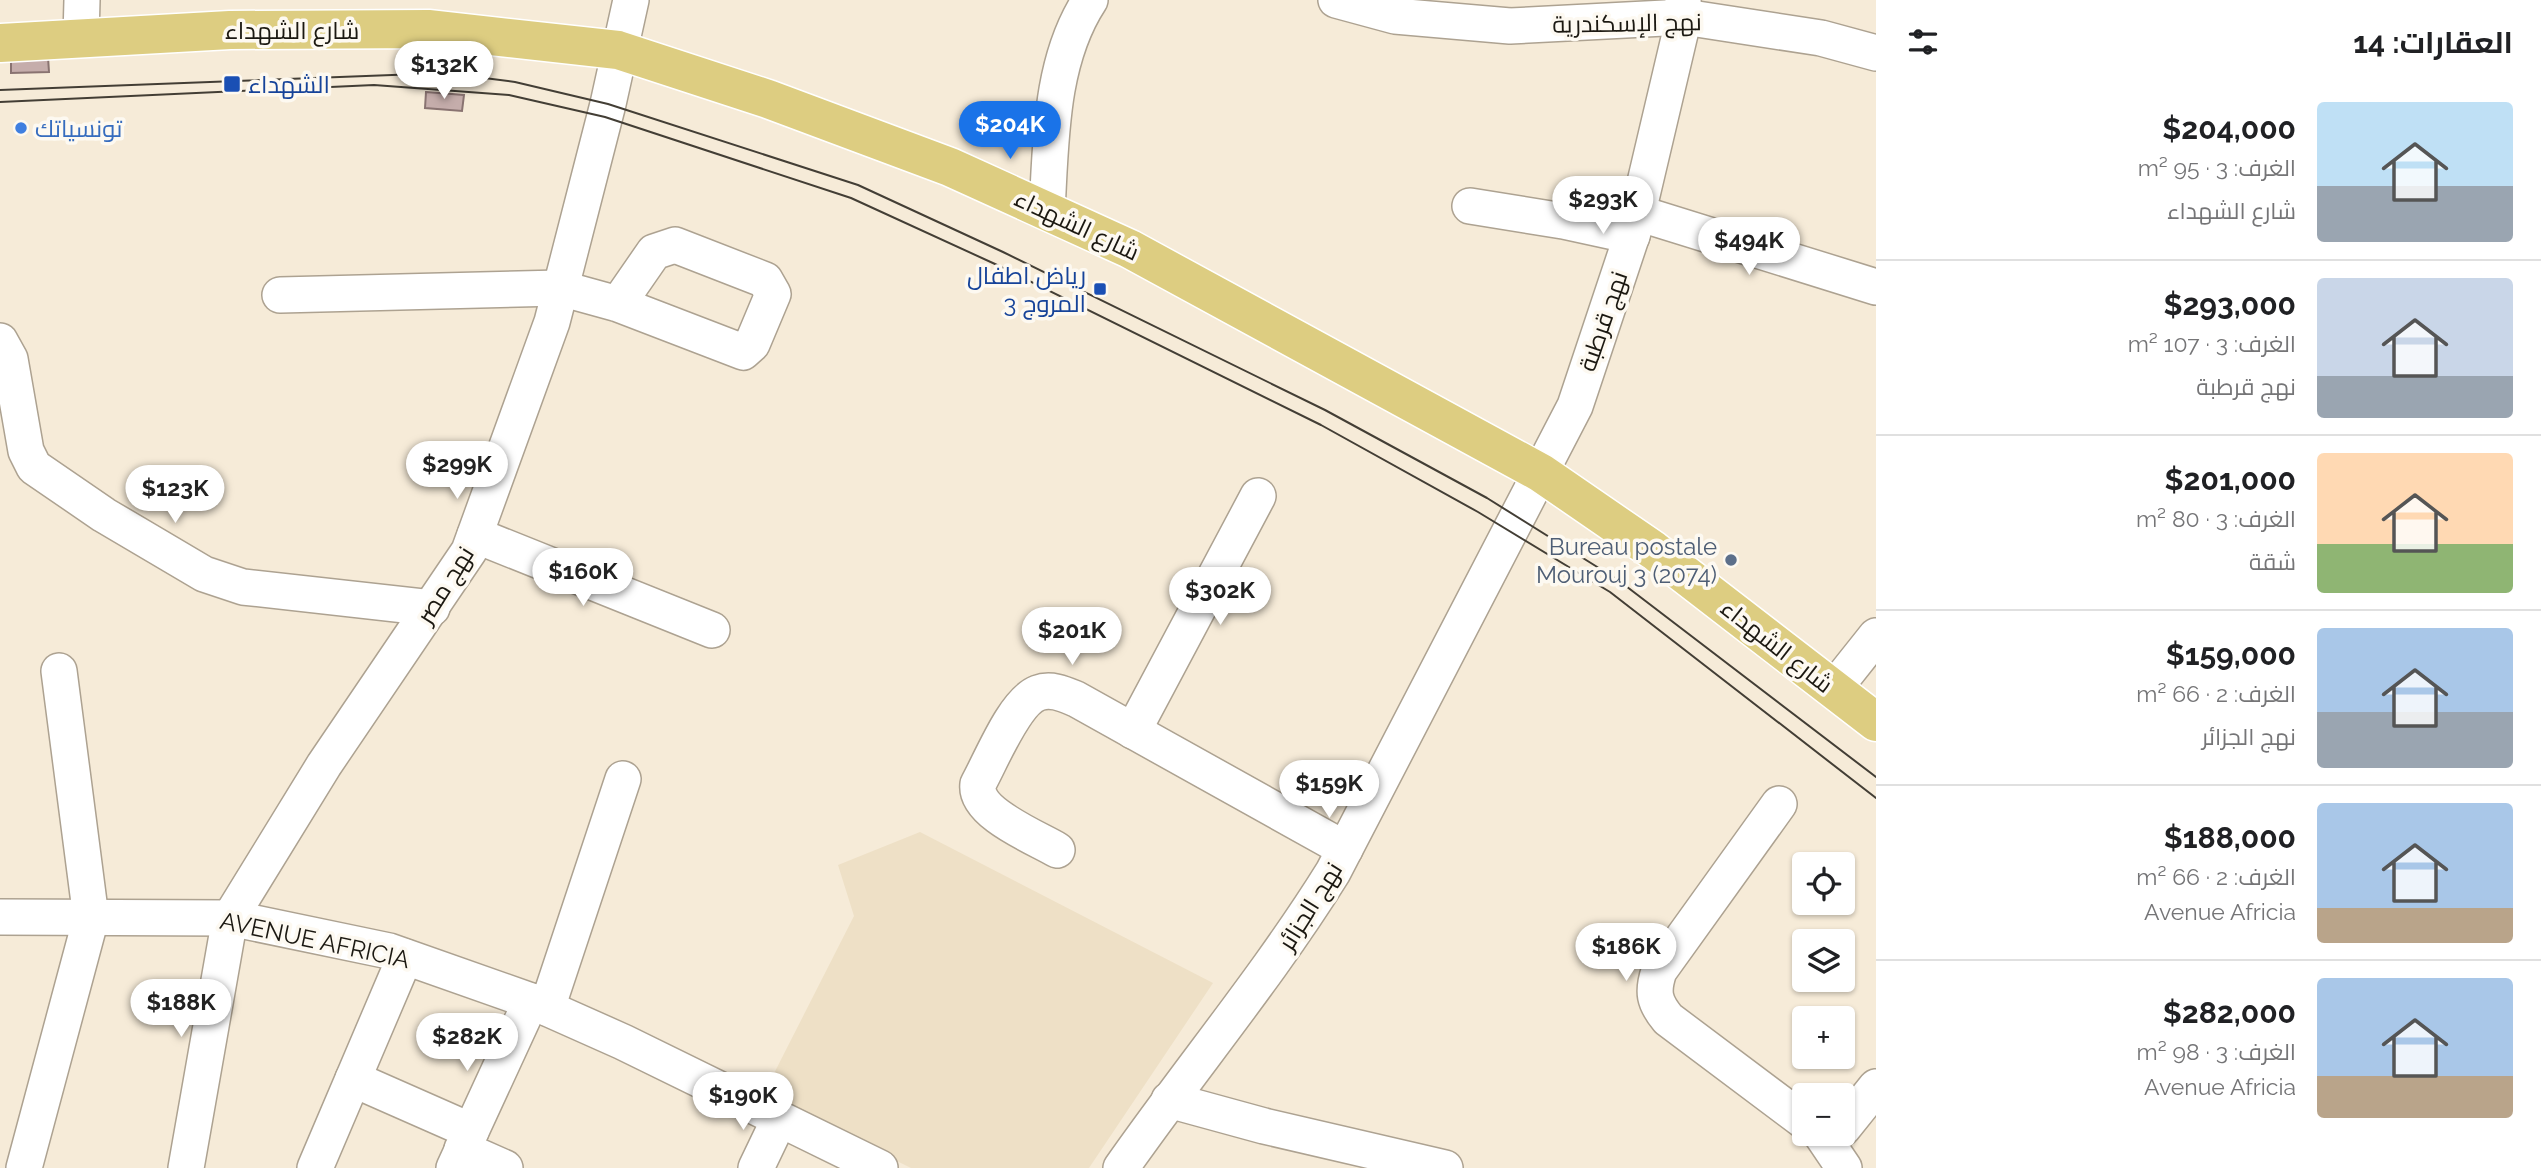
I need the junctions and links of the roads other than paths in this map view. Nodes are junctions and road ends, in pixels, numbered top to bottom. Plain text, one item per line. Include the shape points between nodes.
1 (82, 0) edge
2 (631, 0) edge
3 (1090, 0) edge
4 (1336, 0) edge
5 (1683, 8) edge
6 (81, 37) junction
7 (0, 43) edge
8 (618, 50) junction
9 (1876, 54) edge
10 (1470, 206) dead end
11 (1047, 211) junction
12 (1635, 224) junction
13 (1876, 287) edge
14 (561, 288) junction
15 (279, 295) dead end
16 (618, 304) dead end
17 (0, 341) edge
18 (1541, 473) junction
19 (1258, 496) dead end
20 (475, 535) junction
21 (432, 608) junction
22 (712, 630) dead end
23 (1876, 636) edge
24 (59, 671) dead end
25 (1833, 690) junction
26 (1876, 722) edge
27 (1133, 731) junction
28 (623, 779) dead end
29 (1779, 804) dead end
30 (1345, 849) junction
31 (1057, 850) dead end
32 (0, 917) edge
33 (91, 918) junction
34 (230, 918) junction
35 (405, 957) junction
36 (539, 1004) junction
37 (353, 1079) junction
38 (1876, 1087) edge
39 (1169, 1100) junction
40 (1792, 1112) edge
41 (1855, 1115) edge
42 (779, 1120) junction
43 (462, 1149) edge
44 (24, 1168) edge
45 (186, 1168) edge
46 (315, 1168) edge
47 (505, 1168) edge
48 (757, 1168) edge
49 (880, 1168) edge
50 (1121, 1168) edge
51 (1446, 1168) edge

1 - 6 street
2 - 8 street, نهج مصر
3 - 11 street via 1067,53 1057,92
4 - 5 street, نهج الإسكندرية via 1395,16 1510,26
5 - 9 street, نهج الإسكندرية
5 - 12 street, نهج قرطبة
6 - 7 main road, شارع الشهداء
6 - 8 main road, شارع الشهداء via 230,30 428,29
8 - 11 main road, شارع الشهداء via 833,123 950,167
8 - 14 street, نهج مصر
10 - 12 street via 1563,221
11 - 18 main road, شارع الشهداء via 1130,249
12 - 13 street
12 - 18 street, نهج قرطبة via 1575,407
14 - 15 street
14 - 16 street
14 - 20 street, نهج مصر
17 - 21 street via 10,359 26,451 34,467 104,515 204,574 243,587
18 - 25 main road, شارع الشهداء via 1653,550
18 - 30 street, نهج الجزائر
19 - 27 street
20 - 21 street, نهج مصر via 470,551
20 - 22 street
21 - 34 street, نهج مصر via 324,765
23 - 25 street
24 - 33 street
25 - 26 main road, شارع الشهداء
27 - 30 street
27 - 31 street via 1060,693 1038,693 1018,711 977,793 987,808
28 - 36 street
29 - 40 street via 1659,971 1653,989 1657,1005 1668,1019
30 - 39 street, نهج الجزائر via 1297,929
32 - 33 street, AVENUE AFRICIA
33 - 34 street, AVENUE AFRICIA
33 - 44 street
34 - 35 street, AVENUE AFRICIA
34 - 45 street
35 - 36 street, AVENUE AFRICIA
35 - 37 street
36 - 42 street, AVENUE AFRICIA
36 - 43 street
37 - 43 street
37 - 46 street
38 - 41 street
39 - 50 street, نهج الجزائر
39 - 51 street
42 - 48 street
42 - 49 street, AVENUE AFRICIA
43 - 47 street

